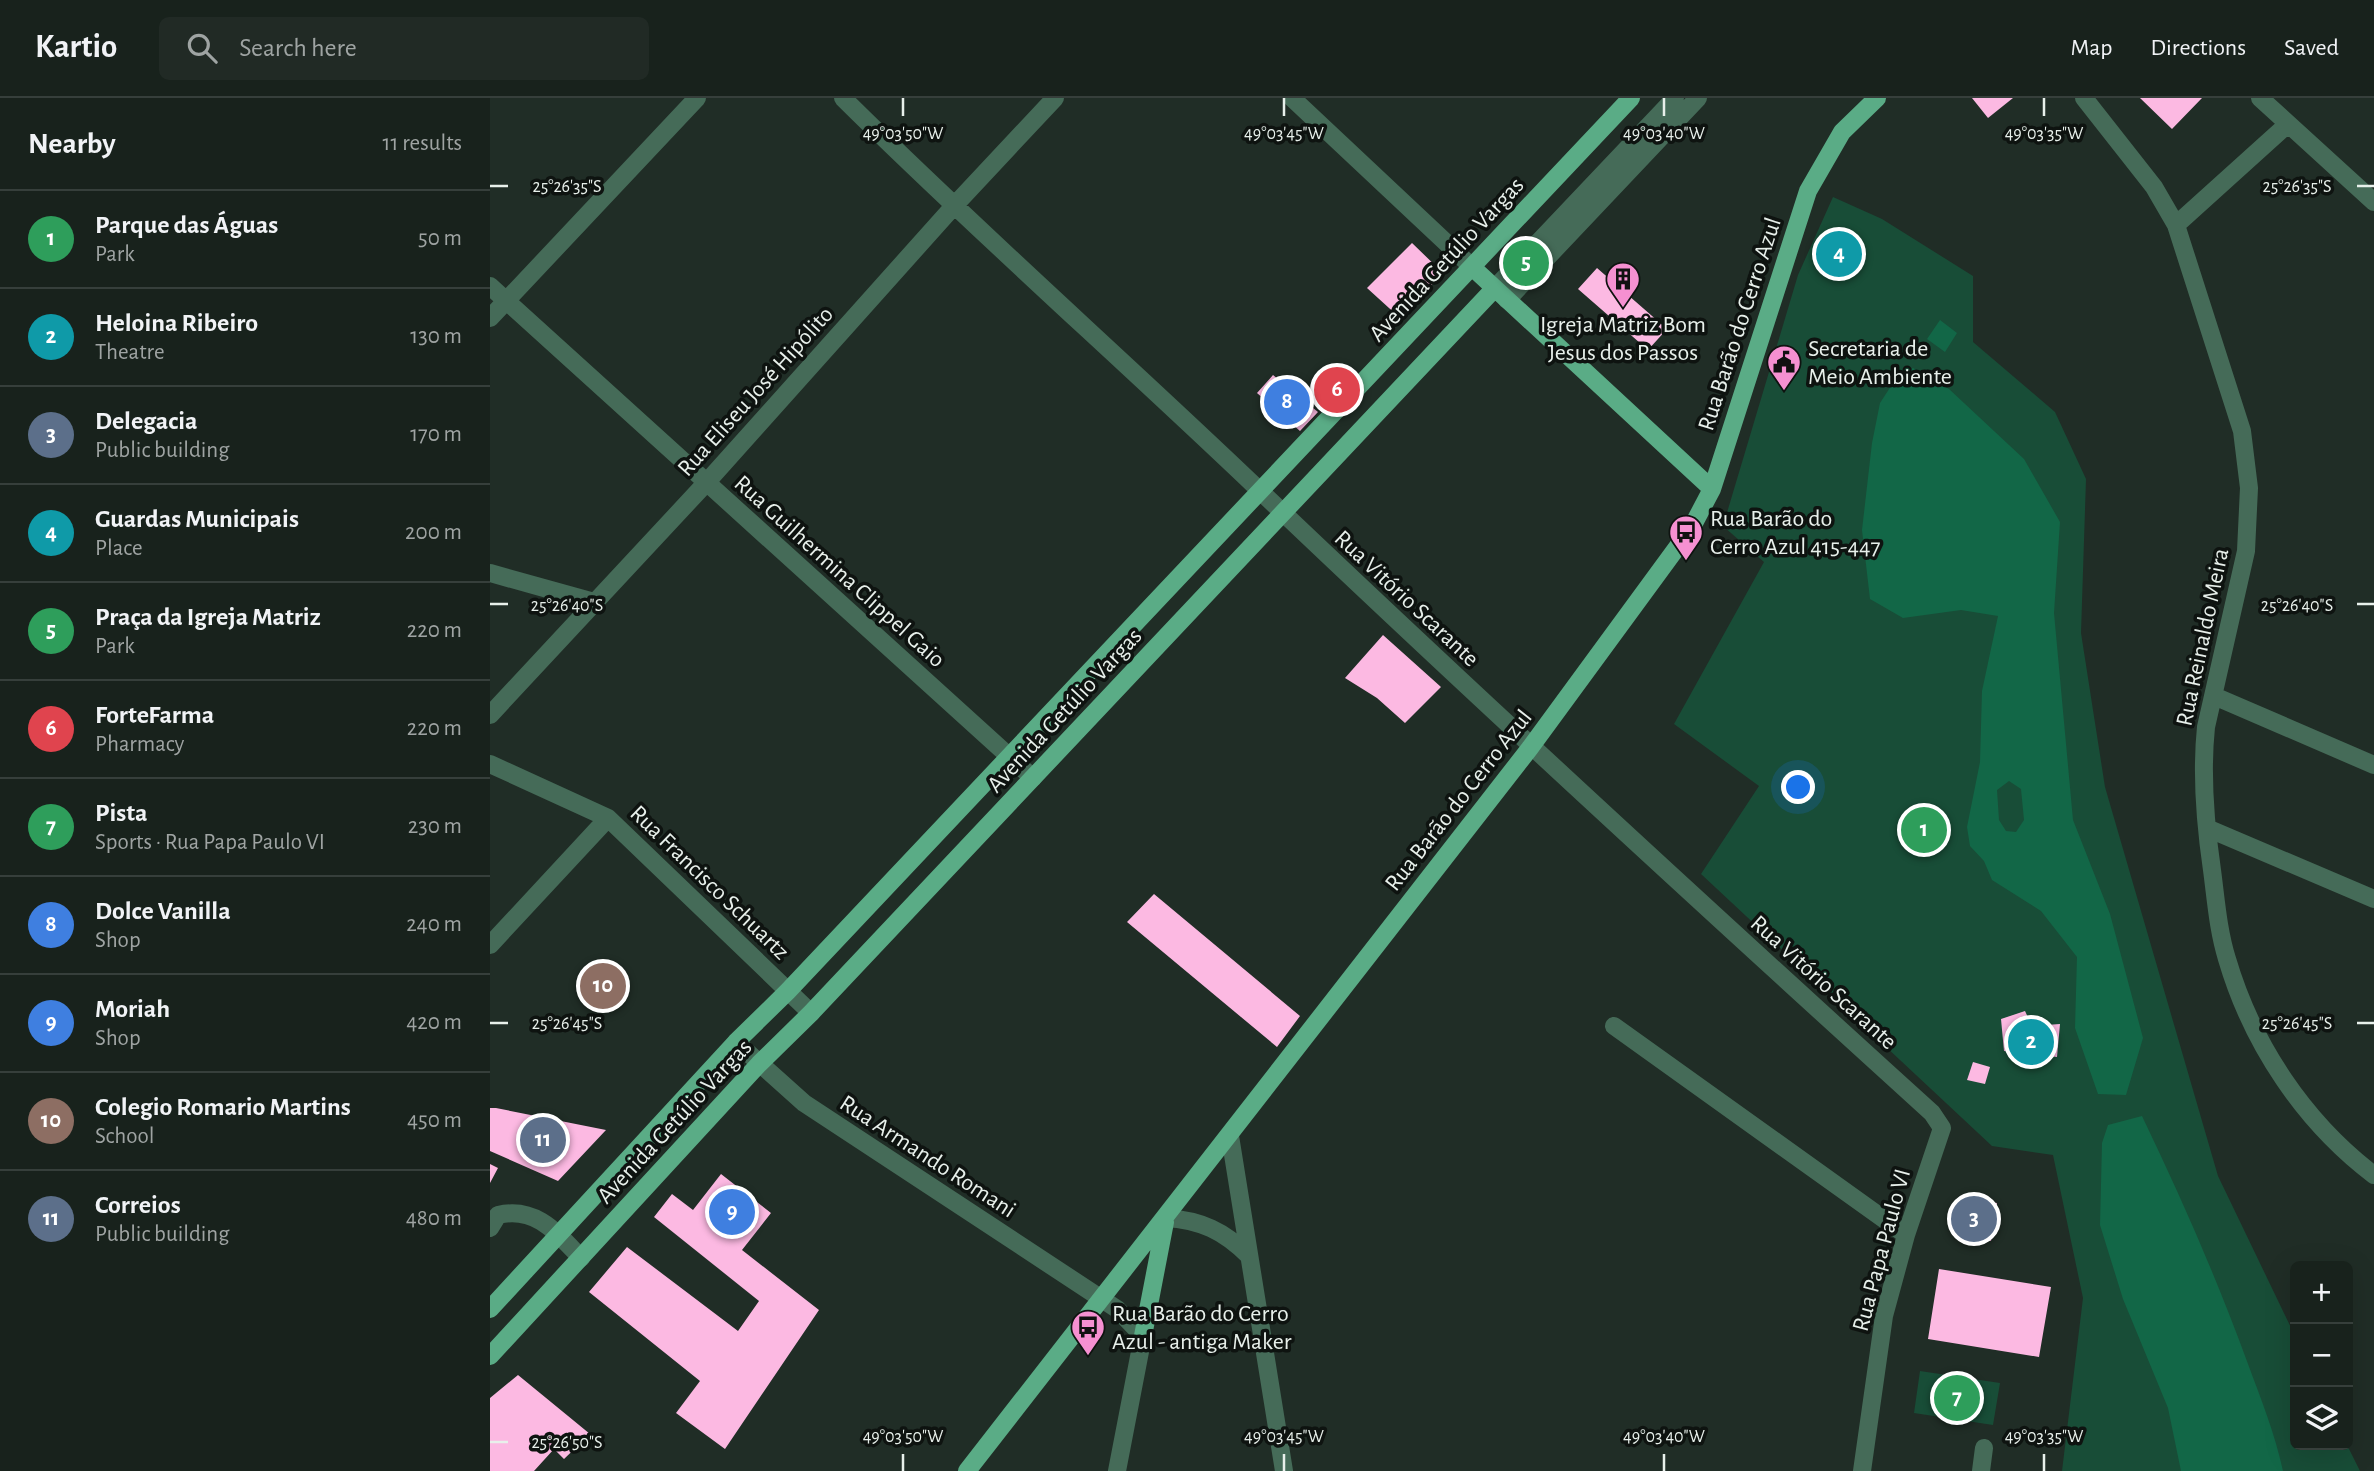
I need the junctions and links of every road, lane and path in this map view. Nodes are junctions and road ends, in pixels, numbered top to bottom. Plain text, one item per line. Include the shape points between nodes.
1 (696, 98) edge
2 (843, 98) edge
3 (1055, 98) edge
4 (1292, 98) edge
5 (1631, 98) edge
6 (1675, 98) edge
7 (1698, 98) edge
8 (1877, 98) edge
9 (2084, 98) edge
10 (2260, 98) edge
11 (2288, 124) junction
12 (2374, 202) edge
13 (953, 207) junction
14 (2176, 225) junction
15 (1472, 267) junction
16 (490, 286) edge
17 (1500, 295) junction
18 (506, 302) junction
19 (490, 318) edge
20 (706, 483) junction
21 (1713, 489) junction
22 (1260, 490) junction
23 (1282, 513) junction
24 (490, 573) edge
25 (594, 602) junction
26 (2214, 696) junction
27 (490, 715) edge
28 (1530, 748) junction
29 (1009, 757) junction
30 (490, 764) edge
31 (2374, 765) edge
32 (1033, 778) junction
33 (608, 818) junction
34 (2207, 828) junction
35 (2374, 899) edge
36 (490, 946) edge
37 (788, 991) junction
38 (811, 1013) junction
39 (1614, 1026) dead end
40 (736, 1042) junction
41 (759, 1064) junction
42 (1942, 1128) joint
43 (1230, 1136) junction
44 (2374, 1175) edge
45 (1166, 1218) junction
46 (490, 1228) edge
47 (558, 1234) junction
48 (1906, 1234) junction
49 (1249, 1256) junction
50 (581, 1258) junction
51 (1102, 1300) junction
52 (490, 1309) edge
53 (1143, 1336) junction
54 (490, 1356) edge
55 (1984, 1448) dead end
56 (967, 1471) edge
57 (1117, 1471) edge
58 (1284, 1471) edge
59 (1862, 1471) edge
60 (1981, 1471) edge

1 - 18 street
2 - 13 street, Rua Vitório Scarante
3 - 13 street, Rua Eliseu José Hipólito
4 - 15 street
5 - 15 main road, Avenida Getúlio Vargas
6 - 17 street, Avenida Getúlio Vargas
7 - 17 street, Avenida Getúlio Vargas
8 - 21 main road, Rua Barão do Cerro Azul via 1842,132 1808,191
9 - 14 street, Rua Reinaldo Meira via 2154,187
10 - 11 street
11 - 12 street
11 - 14 street
13 - 20 street, Rua Eliseu José Hipólito
13 - 22 street, Rua Vitório Scarante
14 - 26 street, Rua Reinaldo Meira via 2237,408 2249,488 2246,551
15 - 17 main road
15 - 22 main road, Avenida Getúlio Vargas
16 - 18 street, Rua Guilhermina Clippel Gaio
17 - 21 main road
17 - 23 main road, Avenida Getúlio Vargas
18 - 19 street
18 - 20 street, Rua Guilhermina Clippel Gaio
20 - 25 street, Rua Eliseu José Hipólito
20 - 29 street, Rua Guilhermina Clippel Gaio
21 - 28 main road, Rua Barão do Cerro Azul via 1692,527
22 - 23 street, Rua Vitório Scarante
22 - 29 main road, Avenida Getúlio Vargas
23 - 28 street, Rua Vitório Scarante
23 - 32 main road, Avenida Getúlio Vargas
24 - 25 street
25 - 27 street, Rua Eliseu José Hipólito
26 - 31 street
26 - 34 street, Rua Reinaldo Meira via 2203,757
28 - 42 street, Rua Vitório Scarante
28 - 43 main road, Rua Barão do Cerro Azul
29 - 32 street, Rua Guilhermina Clippel Gaio
29 - 37 main road, Avenida Getúlio Vargas
30 - 33 street, Rua Francisco Schuartz
32 - 38 main road, Avenida Getúlio Vargas
33 - 36 street
33 - 37 street, Rua Francisco Schuartz
34 - 35 street
34 - 44 street, Rua Reinaldo Meira via 2222,942 2258,1035 2303,1107 2325,1133
37 - 38 street, Rua Francisco Schuartz
37 - 40 main road, Avenida Getúlio Vargas
38 - 41 main road, Avenida Getúlio Vargas
39 - 48 street
40 - 41 street, Rua Armando Romani
40 - 47 main road, Avenida Getúlio Vargas
41 - 50 main road, Avenida Getúlio Vargas
41 - 51 street, Rua Armando Romani via 804,1103
42 - 48 street, Rua Papa Paulo VI
43 - 45 main road, Rua Barão do Cerro Azul
43 - 49 street
45 - 49 street via 1212,1227
45 - 51 main road, Rua Barão do Cerro Azul
45 - 53 main road
46 - 47 street via 498,1215 516,1211 538,1219
47 - 50 street
47 - 52 main road, Avenida Getúlio Vargas
48 - 59 street, Rua Papa Paulo VI via 1884,1316
49 - 58 street
50 - 54 main road, Avenida Getúlio Vargas
51 - 53 street, Rua Armando Romani via 1133,1322
51 - 56 main road, Rua Barão do Cerro Azul
53 - 57 street
55 - 60 street

